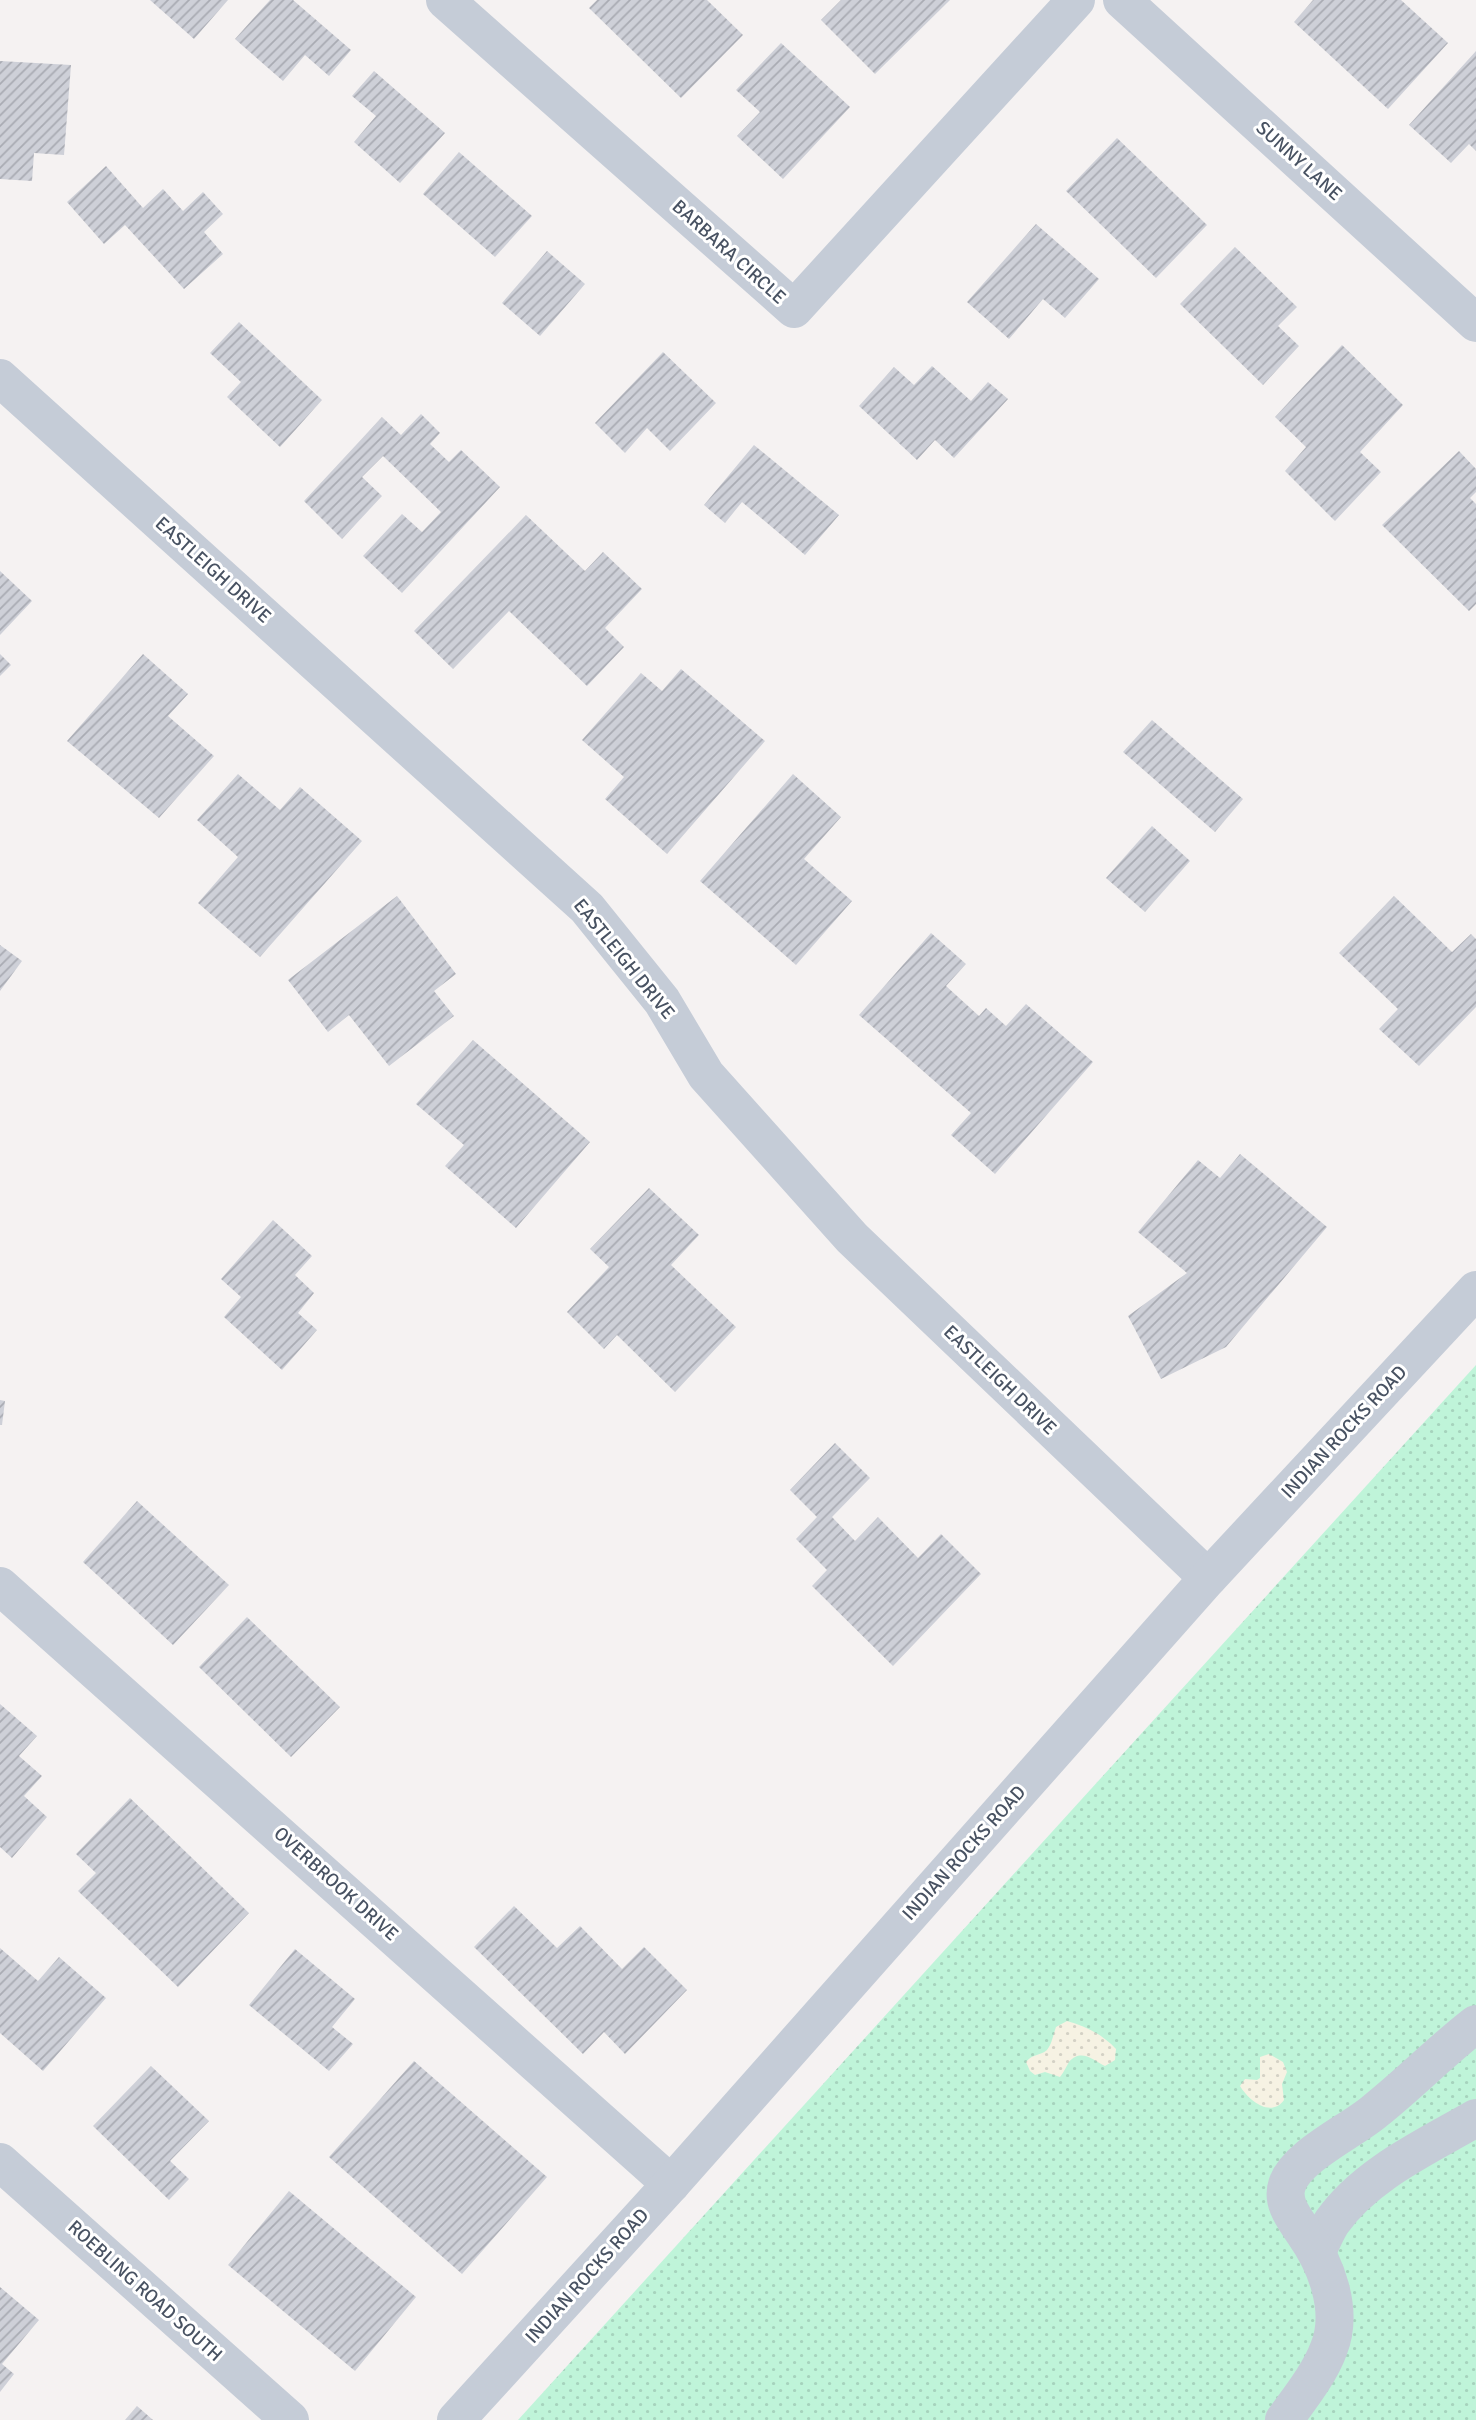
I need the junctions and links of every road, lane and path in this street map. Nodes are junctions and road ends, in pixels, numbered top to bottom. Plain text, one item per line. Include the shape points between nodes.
1 (445, 0) edge
2 (1076, 0) edge
3 (1122, 0) edge
4 (1476, 323) edge
5 (0, 378) edge
6 (1476, 1290) edge
7 (1208, 1578) junction
8 (0, 1586) edge
9 (1476, 2024) edge
10 (1476, 2118) edge
11 (0, 2162) edge
12 (671, 2184) junction
13 (1317, 2251) junction
14 (290, 2420) edge
15 (456, 2420) edge
16 (1284, 2420) edge

1 - 2 street, BARBARA CIRCLE via 794,309
3 - 4 street, SUNNY LANE
5 - 7 street, EASTLEIGH DRIVE via 587,908 662,1001 706,1075 852,1238
6 - 7 street, INDIAN ROCKS ROAD
7 - 12 street, INDIAN ROCKS ROAD
8 - 12 street, OVERBROOK DRIVE
9 - 13 street via 1373,2113 1300,2165 1287,2184 1285,2202
10 - 13 street via 1379,2176 1332,2222
11 - 14 street, ROEBLING ROAD SOUTH
12 - 15 street, INDIAN ROCKS ROAD
13 - 16 street via 1328,2277 1334,2326 1330,2348

